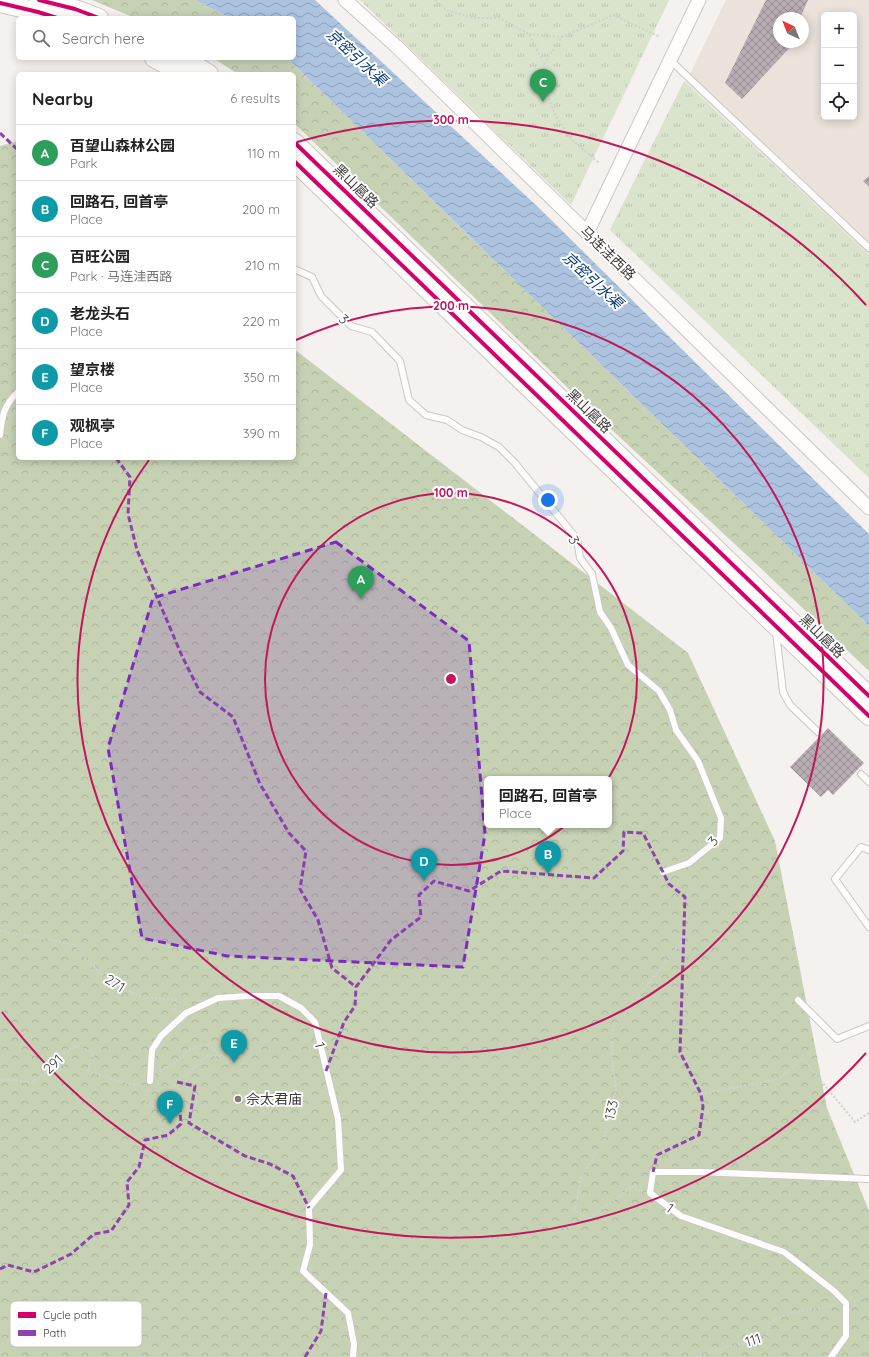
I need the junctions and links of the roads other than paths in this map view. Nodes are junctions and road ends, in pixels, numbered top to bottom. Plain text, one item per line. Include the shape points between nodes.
1 (39, 0) edge
2 (345, 0) edge
3 (699, 0) edge
4 (0, 3) edge
5 (51, 16) edge
6 (93, 16) edge
7 (158, 60) edge
8 (186, 60) edge
9 (670, 60) junction
10 (179, 72) edge
11 (206, 72) edge
12 (296, 144) edge
13 (296, 163) edge
14 (587, 233) junction
15 (869, 248) edge
16 (296, 270) edge
17 (16, 394) edge
18 (0, 435) edge
19 (869, 508) edge
20 (776, 626) junction
21 (869, 696) edge
22 (869, 716) edge
23 (818, 732) dead end
24 (861, 774) dead end
25 (869, 782) edge
26 (869, 850) edge
27 (663, 872) dead end
28 (869, 927) edge
29 (798, 1000) dead end
30 (869, 1026) edge
31 (150, 1081) road end
32 (869, 1179) edge
33 (353, 1357) edge
34 (831, 1357) edge

1 - 6 main road
2 - 14 street, 马连洼西路 via 396,46
3 - 9 street
4 - 5 main road
7 - 10 main road
8 - 11 main road
9 - 14 street
9 - 15 lane
12 - 21 main road, 黑山扈路
13 - 20 main road, 黑山扈路
14 - 19 street, 马连洼西路
16 - 27 lane, 3 / 3 via 312,278 321,296 351,326 372,332 400,361 409,400 426,415 447,420 499,447 577,539 580,558 592,574 600,612 611,628 628,665 659,691 670,710 676,730 698,761 721,818 720,838 689,863
17 - 18 lane via 10,400 2,418
20 - 22 main road, 黑山扈路
20 - 23 lane via 783,692 790,705
24 - 25 lane
26 - 28 lane via 861,847 836,879
29 - 30 lane via 837,1039
31 - 33 lane, 1 / 1 via 152,1050 161,1036 186,1013 218,998 279,996 301,1008 315,1022 338,1119 341,1170 309,1208 310,1244 303,1271 348,1313 354,1344
32 - 34 lane, 1 / 1 via 653,1172 650,1193 681,1216 784,1252 846,1303 846,1336

